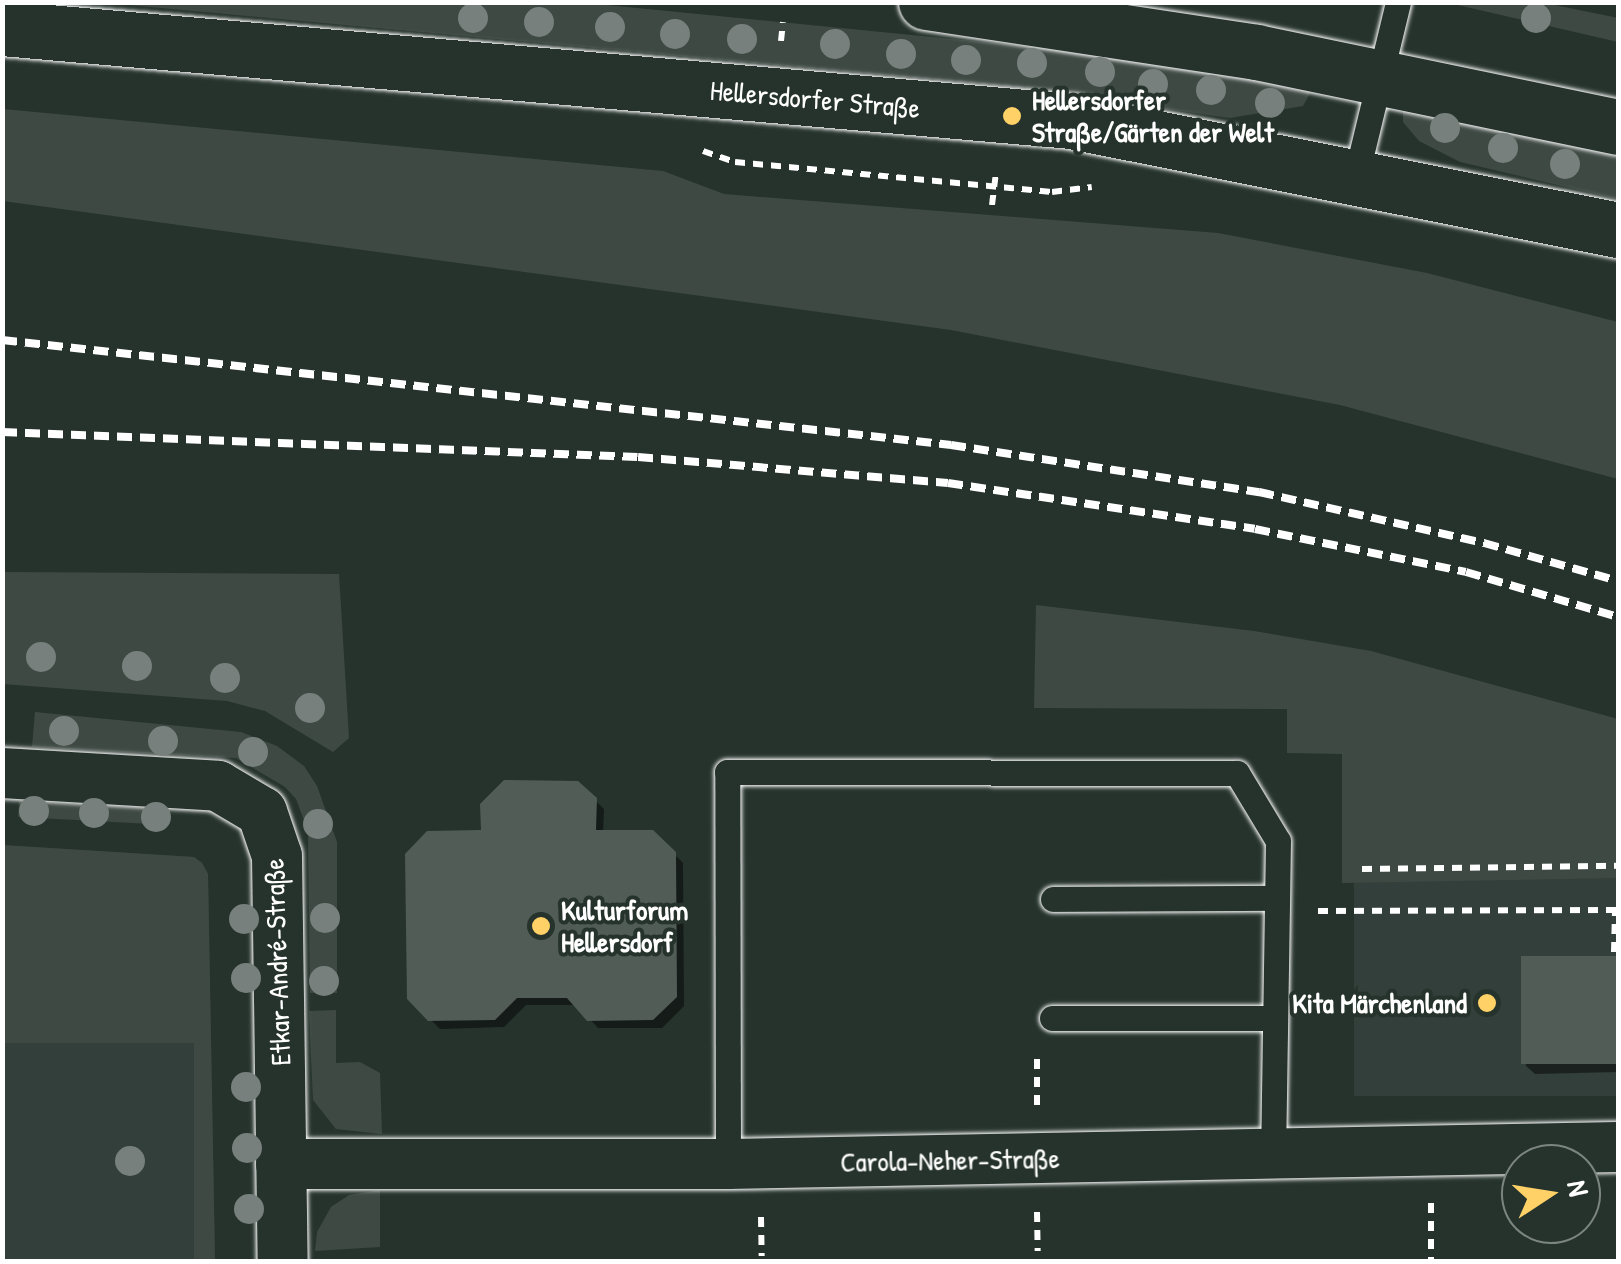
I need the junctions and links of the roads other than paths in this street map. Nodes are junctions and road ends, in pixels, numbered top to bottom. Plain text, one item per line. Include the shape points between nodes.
1 (926, 2) edge
2 (1398, 2) edge
3 (2, 28) edge
4 (1380, 77) junction
5 (1618, 127) edge
6 (1356, 176) junction
7 (1618, 230) edge
8 (2, 773) edge
9 (1277, 898) junction
10 (1053, 899) dead end
11 (1052, 1018) road end
12 (1274, 1018) junction
13 (1618, 1147) edge
14 (1273, 1155) junction
15 (281, 1164) junction
16 (728, 1164) junction
17 (283, 1262) edge

1 - 4 main road
2 - 4 lane
3 - 6 main road, Hellersdorfer Straße via 1072,121
4 - 5 main road
4 - 6 lane
6 - 7 main road, Hellersdorfer Straße
8 - 15 street, Etkar-André-Straße via 218,786 262,812 277,856
9 - 10 lane
9 - 12 lane
9 - 16 lane via 1278,840 1238,774 726,772
11 - 12 lane
12 - 14 lane
13 - 14 street, Carola-Neher-Straße
14 - 16 street, Carola-Neher-Straße
15 - 16 street, Carola-Neher-Straße
15 - 17 street, Etkar-André-Straße

